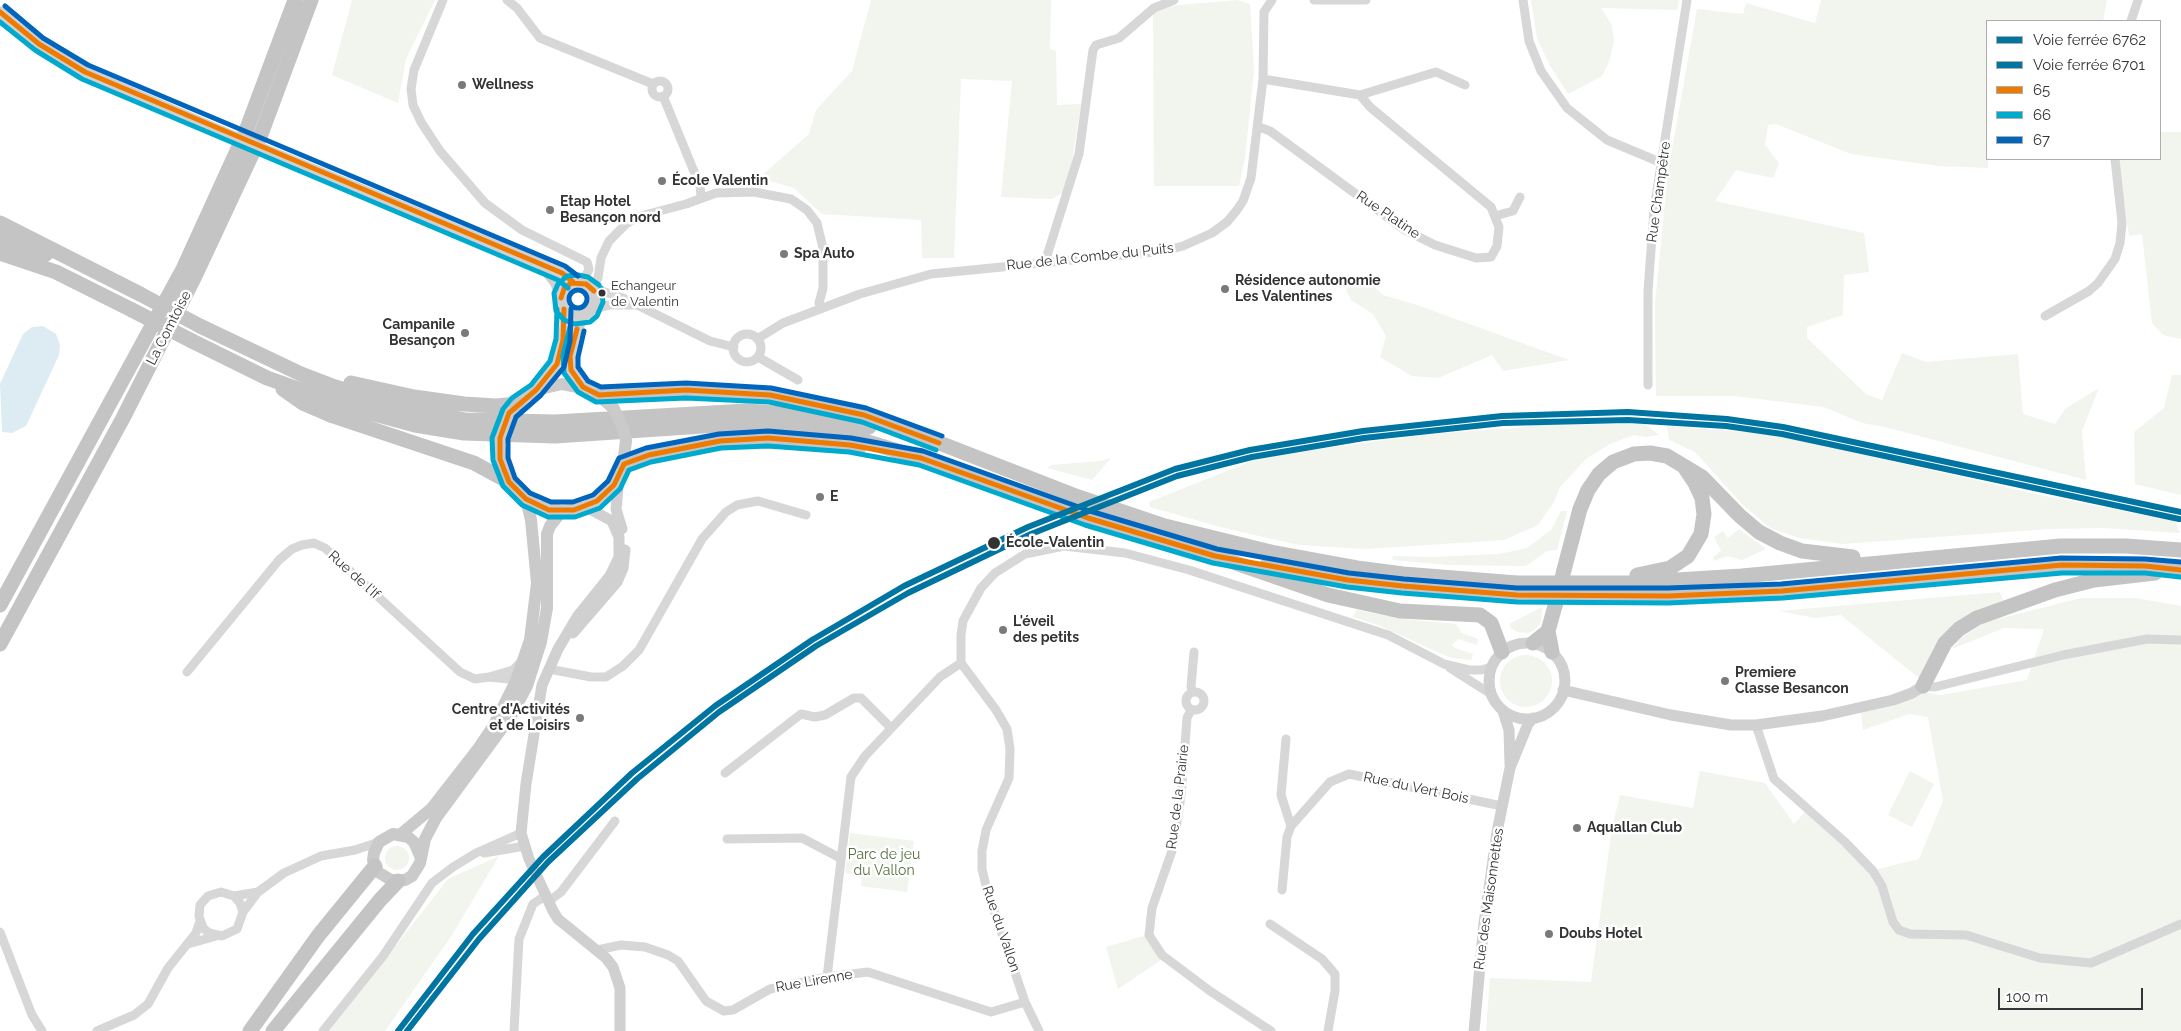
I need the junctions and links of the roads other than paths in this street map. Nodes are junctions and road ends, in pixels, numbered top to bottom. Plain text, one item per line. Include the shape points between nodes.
1 (295, 0) edge
2 (311, 0) edge
3 (443, 0) edge
4 (507, 0) edge
5 (1174, 0) edge
6 (1314, 0) edge
7 (1366, 0) edge
8 (1523, 0) edge
9 (1688, 0) edge
10 (2138, 0) edge
11 (1268, 1) edge
12 (1154, 4) edge
13 (0, 12) edge
14 (2131, 20) edge
15 (1264, 79) junction
16 (1465, 85) dead end
17 (1360, 95) junction
18 (1259, 127) junction
19 (2116, 160) edge
20 (1662, 163) junction
21 (701, 196) junction
22 (1520, 197) dead end
23 (1495, 216) junction
24 (0, 222) edge
25 (0, 239) edge
26 (0, 253) edge
27 (1045, 262) junction
28 (543, 267) junction
29 (88, 269) junction
30 (586, 286) junction
31 (561, 295) junction
32 (638, 305) junction
33 (564, 309) junction
34 (821, 309) junction
35 (588, 313) junction
36 (2045, 316) dead end
37 (226, 339) junction
38 (757, 339) junction
39 (734, 347) junction
40 (758, 357) junction
41 (267, 378) junction
42 (798, 380) dead end
43 (1648, 386) dead end
44 (583, 387) junction
45 (536, 390) junction
46 (599, 395) junction
47 (513, 408) junction
48 (921, 458) junction
49 (1681, 463) junction
50 (624, 464) junction
51 (1000, 467) junction
52 (619, 478) junction
53 (510, 482) junction
54 (526, 499) junction
55 (586, 507) junction
56 (562, 511) junction
57 (806, 515) dead end
58 (38, 536) junction
59 (2181, 550) edge
60 (1216, 556) junction
61 (1907, 560) junction
62 (2179, 570) edge
63 (1578, 585) junction
64 (0, 587) edge
65 (0, 605) edge
66 (1548, 630) junction
67 (2181, 640) edge
68 (1532, 643) junction
69 (0, 644) edge
70 (558, 649) junction
71 (1194, 652) dead end
72 (1502, 652) junction
73 (1552, 652) junction
74 (530, 659) junction
75 (962, 663) junction
76 (1444, 664) junction
77 (1492, 667) junction
78 (549, 669) junction
79 (187, 672) dead end
80 (489, 677) junction
81 (516, 681) junction
82 (1929, 686) junction
83 (1563, 690) junction
84 (1193, 692) junction
85 (1491, 694) junction
86 (1191, 710) junction
87 (1503, 711) junction
88 (1533, 718) junction
89 (1756, 725) junction
90 (891, 728) junction
91 (1286, 738) dead end
92 (1510, 768) junction
93 (725, 773) dead end
94 (1502, 806) junction
95 (615, 821) dead end
96 (1292, 826) junction
97 (521, 833) junction
98 (401, 834) junction
99 (727, 838) dead end
100 (379, 842) junction
101 (526, 846) junction
102 (355, 850) junction
103 (476, 853) junction
104 (420, 856) junction
105 (840, 858) junction
106 (374, 863) junction
107 (398, 881) junction
108 (1282, 890) dead end
109 (258, 892) junction
110 (234, 896) junction
111 (546, 899) junction
112 (243, 912) junction
113 (200, 921) junction
114 (1270, 924) dead end
115 (2181, 924) edge
116 (0, 932) edge
117 (216, 936) junction
118 (188, 944) junction
119 (597, 950) junction
120 (827, 977) junction
121 (1025, 1002) junction
122 (42, 1031) edge
123 (97, 1031) edge
124 (250, 1031) edge
125 (273, 1031) edge
126 (324, 1031) edge
127 (514, 1031) edge
128 (620, 1031) edge
129 (1039, 1031) edge
130 (1271, 1031) edge
131 (1328, 1031) edge
132 (1474, 1031) edge

1 - 58 highway, La Comtoise via 246,131 183,269
2 - 69 highway, La Comtoise via 260,137 199,268 123,418
3 - 30 street via 414,70 412,105 440,151 485,203 522,230 587,262
4 - 21 street via 540,38 653,84 658,81 666,84 668,92 663,96 700,186
5 - 12 street
6 - 7 street
8 - 20 street via 1529,41 1541,71 1567,108 1607,140
9 - 20 street, Rue Champêtre
10 - 14 street
11 - 15 street, Rue de la Combe du Puits via 1264,12
12 - 27 street via 1119,38 1096,45 1093,50 1079,154
13 - 28 street, bridge via 39,44 85,72
15 - 17 street
15 - 18 street, Rue de la Combe du Puits
16 - 17 street via 1436,72
17 - 23 street via 1370,107 1491,207
18 - 23 street, Rue Platine via 1270,131 1406,230 1435,245 1476,258 1490,257 1497,246 1500,227
18 - 27 street, Rue de la Combe du Puits via 1251,178 1243,201 1227,222 1212,233 1164,251
19 - 36 street via 2122,223 2115,259 2089,291
20 - 43 street, Rue Champêtre via 1654,209 1648,291
21 - 30 street via 686,204 650,212 626,224 606,246 598,278
21 - 34 street via 754,192 791,199 807,210 817,223 823,248
22 - 23 street via 1513,211
24 - 29 highway
25 - 29 highway
26 - 41 highway, bridge via 56,272
27 - 34 street, Rue de la Combe du Puits via 931,274
28 - 30 street
28 - 31 street
29 - 37 highway, bridge
30 - 31 street via 566,287
30 - 32 street
30 - 35 street via 596,300
31 - 33 street
32 - 35 street via 610,305
32 - 39 street via 710,341
33 - 35 street via 572,315
33 - 45 street via 560,355
34 - 38 street, Rue de la Combe du Puits via 783,323
35 - 44 street via 574,338 570,364
37 - 47 highway via 337,379 399,394
37 - 51 highway via 335,387 388,404 444,416 531,423 708,411 785,413 882,430
38 - 39 street via 751,335 743,336 736,340
38 - 40 street via 761,346
39 - 40 street via 736,356 742,361 750,362
40 - 42 street
41 - 48 highway via 368,413 464,433 548,436 709,424 766,424 841,434
41 - 53 highway via 311,406 474,463
44 - 45 main road via 562,384
44 - 46 main road
45 - 47 main road
46 - 50 main road, bridge via 614,409 624,428
46 - 51 highway via 707,390 806,401 883,421
47 - 53 main road, bridge via 501,432 499,446 500,459
48 - 50 highway via 823,442 752,438 685,446
48 - 60 highway via 1088,518
49 - 61 highway via 1702,477 1752,526 1780,543 1802,552 1827,556
49 - 63 highway via 1702,498 1704,514 1701,534 1688,556 1670,568
49 - 66 highway, bridge via 1667,456 1634,454 1613,462 1599,474 1580,509
50 - 52 main road
51 - 63 highway via 1105,506 1235,544 1357,568 1489,581
52 - 55 main road via 606,494
52 - 70 street via 616,509 625,539 624,568 610,592
53 - 54 main road
54 - 56 main road via 549,510
54 - 74 main road via 536,583
55 - 56 main road
55 - 70 street via 612,521 619,537 619,557 610,576 577,617
56 - 74 main road via 547,534 546,625
57 - 78 street via 758,501 737,505 726,512 702,539 638,650 623,666 606,677
58 - 64 highway
58 - 65 highway, La Comtoise
59 - 61 highway via 2061,546
60 - 62 highway via 1348,580 1479,593 1578,597 1753,593 2062,564
60 - 72 highway via 1297,585 1379,608 1480,615 1491,623
61 - 63 highway via 1704,579
62 - 82 highway via 2094,580 2055,590 1977,618 1959,629 1945,644
66 - 68 highway
66 - 73 highway
67 - 82 street via 2147,639
68 - 72 street via 1517,644
68 - 73 street
70 - 78 street
71 - 84 street
72 - 77 street
73 - 83 street via 1563,670
74 - 80 street via 512,670
74 - 81 main road
74 - 104 main road via 527,686 511,716 436,818
75 - 76 street via 963,621 981,588 1013,560 1025,554 1064,546 1157,560 1388,635
75 - 90 street via 940,678
75 - 121 street, Rue du Vallon via 996,710 1006,730 1010,749 1009,778 986,830 982,869
76 - 77 street via 1469,670
76 - 85 street
77 - 85 street via 1489,680
78 - 97 street via 537,705
79 - 80 street, Rue de l'If via 279,560 292,549 314,543 325,548 460,672 475,679
80 - 81 street
81 - 98 main road via 493,728 478,749 432,808
82 - 89 street via 1893,700 1822,716
83 - 88 street via 1556,705 1542,716
83 - 89 street via 1671,715 1731,725
84 - 86 street via 1185,700
84 - 86 street via 1201,694 1204,702 1199,710
85 - 87 street
86 - 130 street, Rue de la Prairie via 1187,718 1173,848 1152,908 1149,935 1162,955
87 - 88 street via 1517,718
87 - 92 street, Rue des Maisonnettes via 1509,730
88 - 92 street, Rue des Maisonnettes
89 - 115 street via 1774,779 1873,870 1899,930 1910,934 1966,935 2040,958 2091,963
90 - 93 street via 861,698 854,698 825,715 801,714
90 - 105 street via 851,777
91 - 96 street via 1281,796
92 - 94 street, Rue des Maisonnettes
94 - 96 street, Rue du Vert Bois via 1349,774 1330,782
94 - 132 street, Rue des Maisonnettes via 1484,923
95 - 111 street via 561,892
96 - 108 street, Rue du Vert Bois
97 - 101 street
97 - 103 street
98 - 100 main road via 388,836
98 - 104 main road via 414,842
99 - 105 street via 802,838
100 - 102 street
100 - 106 main road
101 - 103 street
101 - 111 street
102 - 106 street
102 - 109 street via 303,863
103 - 126 street via 432,883 382,956
104 - 107 main road via 417,870 405,880
105 - 120 street
106 - 107 main road via 384,877
106 - 124 highway
107 - 125 highway
109 - 110 street
109 - 112 street
110 - 112 street
110 - 113 street via 221,892 208,896 200,905
111 - 119 street via 558,919
111 - 127 street via 534,904 519,939
112 - 117 street via 240,924 233,932
113 - 117 street via 203,928
113 - 118 street
114 - 131 street via 1322,959 1335,974
116 - 122 street via 32,1015
117 - 118 street
118 - 123 street via 168,968 148,1004 134,1015
119 - 120 street, Rue Lirenne via 645,947 668,955 678,961 706,1001 724,1011 733,1010 770,989
119 - 128 street via 617,977
120 - 121 street, Rue Lirenne via 868,972 991,1012
121 - 129 street, Rue du Vallon

